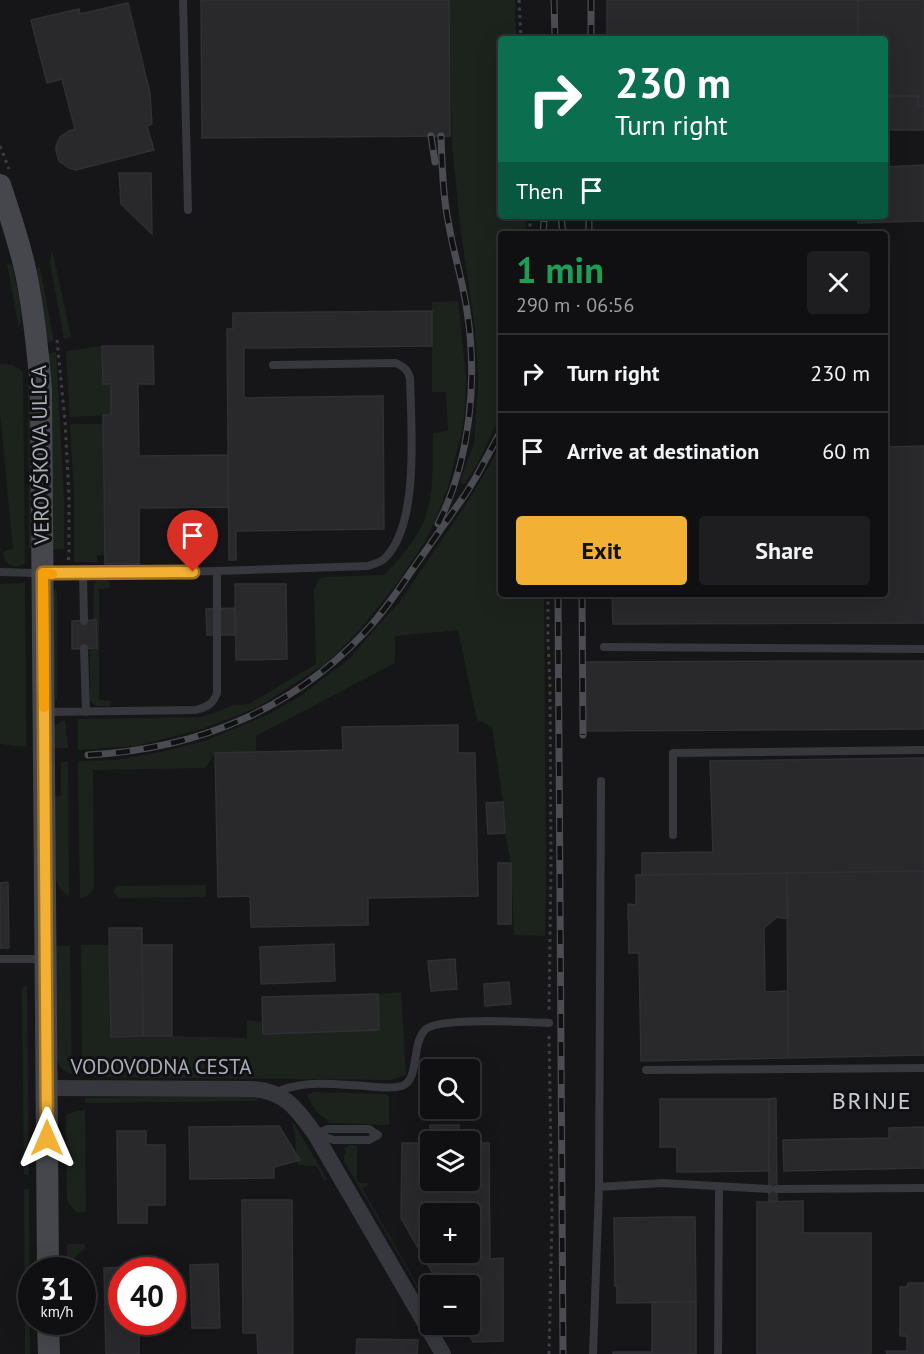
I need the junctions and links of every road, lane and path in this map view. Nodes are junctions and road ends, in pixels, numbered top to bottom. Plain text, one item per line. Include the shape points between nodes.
1 (183, 0) edge
2 (519, 0) edge
3 (520, 36) edge
4 (0, 185) edge
5 (188, 210) dead end
6 (273, 365) dead end
7 (0, 572) edge
8 (216, 572) junction
9 (43, 573) junction
10 (83, 573) junction
11 (548, 597) edge
12 (84, 621) dead end
13 (604, 647) dead end
14 (84, 648) dead end
15 (924, 649) edge
16 (44, 712) junction
17 (86, 712) junction
18 (924, 750) edge
19 (601, 781) dead end
20 (673, 835) dead end
21 (46, 958) junction
22 (0, 959) edge
23 (549, 1023) junction
24 (924, 1068) edge
25 (646, 1070) dead end
26 (47, 1088) junction
27 (274, 1093) junction
28 (315, 1134) junction
29 (719, 1186) junction
30 (599, 1187) junction
31 (924, 1188) edge
32 (48, 1257) edge
33 (48, 1335) edge
34 (49, 1354) edge
35 (443, 1354) edge
36 (549, 1354) edge
37 (593, 1354) edge
38 (718, 1354) edge

1 - 5 lane
2 - 3 path
4 - 9 street, VEROVŠKOVA ULICA via 24,262 37,347
6 - 8 lane via 396,363 406,369 410,378 411,477 402,529 384,559 368,566
7 - 9 lane
8 - 10 lane
8 - 17 lane via 217,693 210,705 196,710
9 - 10 lane
9 - 16 street, VEROVŠKOVA ULICA
10 - 12 lane
11 - 23 path
13 - 15 lane
14 - 17 lane
16 - 17 lane
16 - 21 street, VEROVŠKOVA ULICA
18 - 20 lane via 673,753
19 - 30 lane
21 - 22 lane
21 - 26 street, VEROVŠKOVA ULICA
23 - 27 lane, VODOVODNA CESTA via 482,1021 433,1025 419,1039 412,1078 404,1086 316,1084
23 - 36 path via 552,1219
24 - 25 lane
26 - 27 street, VODOVODNA CESTA via 252,1089
26 - 32 street, VEROVŠKOVA ULICA
27 - 28 street, VODOVODNA CESTA via 299,1112
28 - 28 lane via 334,1140 367,1140 378,1135 369,1129 328,1129
28 - 35 street, VODOVODNA CESTA
29 - 30 lane via 662,1183
29 - 31 lane
29 - 38 lane
30 - 37 lane
33 - 34 street

